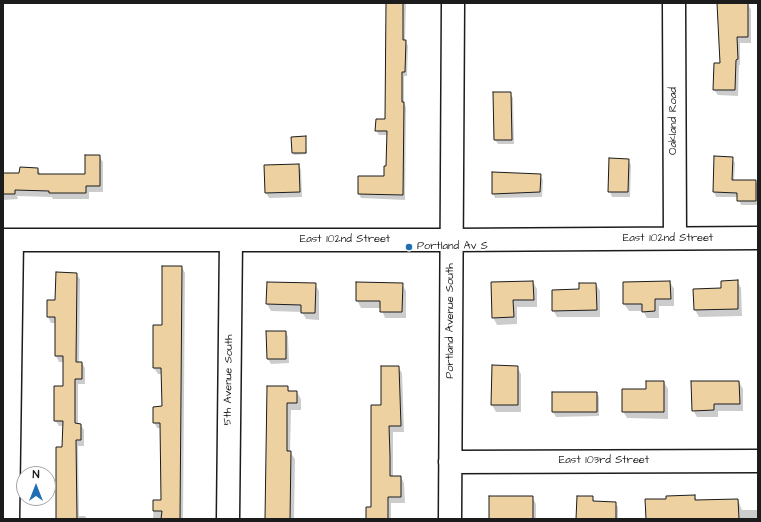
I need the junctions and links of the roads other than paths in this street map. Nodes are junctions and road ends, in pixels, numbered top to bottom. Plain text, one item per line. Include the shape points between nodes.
1 (453, 3) edge
2 (674, 3) edge
3 (675, 238) junction
4 (758, 238) edge
5 (7, 240) edge
6 (231, 240) junction
7 (451, 240) junction
8 (758, 461) edge
9 (450, 462) junction
10 (8, 519) edge
11 (228, 519) edge
12 (450, 519) edge

1 - 7 street, Portland Avenue South
2 - 3 street, Oakland Road
3 - 4 street, East 102nd Street
3 - 7 street, East 102nd Street
5 - 6 street, East 102nd Street
5 - 10 street
6 - 7 street, East 102nd Street
6 - 11 street, 5th Avenue South
7 - 9 street, Portland Avenue South
8 - 9 street, East 103rd Street
9 - 12 street, Portland Avenue South

